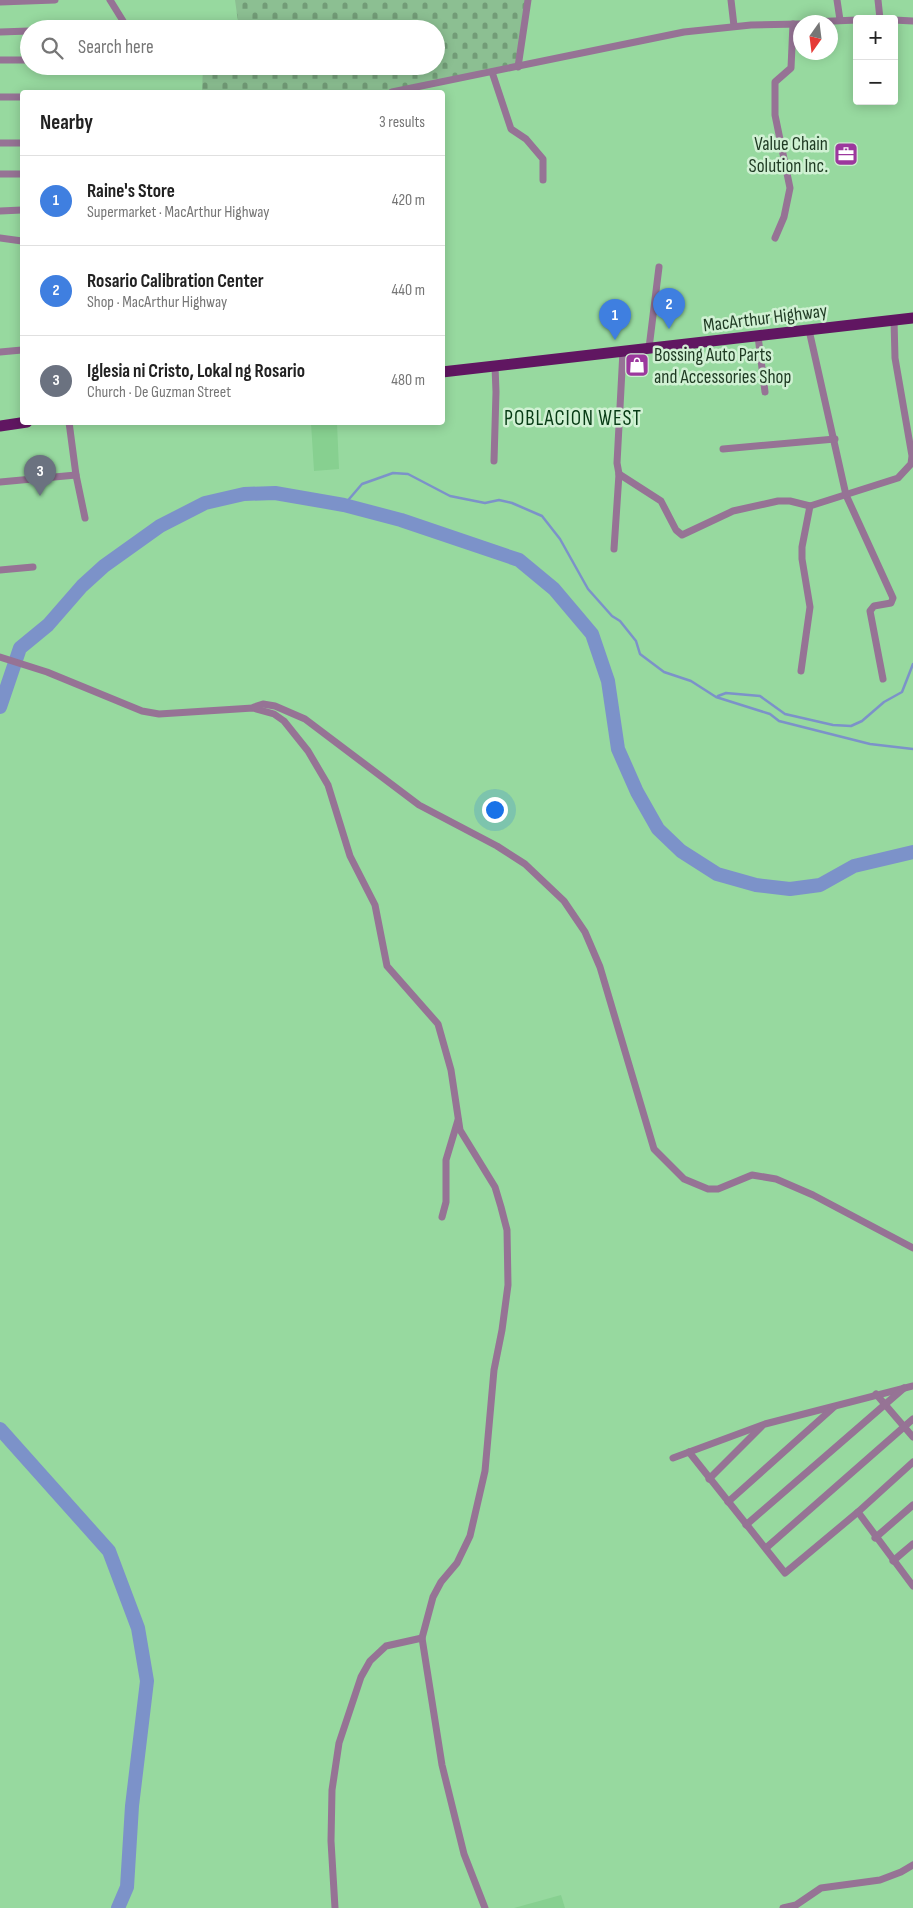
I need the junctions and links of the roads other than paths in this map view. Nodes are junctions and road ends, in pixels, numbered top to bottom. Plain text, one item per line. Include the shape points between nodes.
1 (55, 0) edge
2 (110, 0) edge
3 (528, 0) edge
4 (731, 0) edge
5 (837, 0) edge
6 (878, 0) edge
7 (0, 2) edge
8 (880, 15) edge
9 (122, 20) edge
10 (840, 20) joint
11 (853, 20) edge
12 (898, 20) edge
13 (913, 20) edge
14 (793, 24) edge
15 (734, 26) junction
16 (20, 31) edge
17 (0, 32) edge
18 (793, 53) edge
19 (0, 60) edge
20 (20, 60) edge
21 (518, 67) junction
22 (492, 72) junction
23 (402, 90) edge
24 (0, 97) edge
25 (20, 97) edge
26 (0, 143) edge
27 (20, 143) edge
28 (0, 174) edge
29 (20, 174) edge
30 (543, 180) dead end
31 (20, 210) edge
32 (0, 211) edge
33 (0, 238) edge
34 (776, 238) dead end
35 (20, 241) edge
36 (659, 267) dead end
37 (913, 318) edge
38 (894, 320) junction
39 (809, 330) junction
40 (758, 336) junction
41 (649, 348) junction
42 (20, 350) edge
43 (623, 351) junction
44 (0, 352) edge
45 (495, 366) junction
46 (445, 372) edge
47 (766, 392) dead end
48 (20, 423) edge
49 (69, 425) edge
50 (0, 426) edge
51 (835, 439) junction
52 (723, 450) dead end
53 (494, 461) dead end
54 (619, 474) junction
55 (76, 475) junction
56 (0, 482) edge
57 (846, 495) junction
58 (810, 506) junction
59 (85, 518) dead end
60 (614, 549) dead end
61 (33, 567) dead end
62 (0, 570) edge
63 (0, 657) edge
64 (801, 671) dead end
65 (883, 679) dead end
66 (254, 708) junction
67 (458, 1120) junction
68 (442, 1217) dead end
69 (913, 1248) edge
70 (909, 1386) edge
71 (876, 1394) junction
72 (885, 1404) junction
73 (836, 1405) junction
74 (913, 1419) edge
75 (765, 1424) junction
76 (904, 1427) junction
77 (913, 1437) edge
78 (689, 1452) junction
79 (673, 1458) dead end
80 (913, 1462) edge
81 (709, 1479) junction
82 (728, 1502) junction
83 (913, 1505) edge
84 (858, 1512) junction
85 (746, 1525) junction
86 (875, 1538) junction
87 (913, 1544) edge
88 (766, 1548) junction
89 (893, 1562) junction
90 (913, 1586) edge
91 (422, 1638) junction
92 (913, 1865) edge
93 (335, 1908) edge
94 (485, 1908) edge
95 (783, 1908) edge

1 - 7 street
2 - 9 street
3 - 21 street
4 - 15 street
5 - 10 street
6 - 8 street
10 - 11 street
12 - 13 street
14 - 15 street
15 - 21 street via 653,38
16 - 17 street
18 - 34 street via 791,68 775,82 776,115 790,188
19 - 20 street
21 - 22 street
22 - 23 street
22 - 30 street via 511,129 526,139 543,159
24 - 25 street
26 - 27 street
28 - 29 street
31 - 32 street
33 - 35 street
36 - 41 street
37 - 38 highway, MacArthur Highway
38 - 39 highway, MacArthur Highway
38 - 57 street via 895,358 911,464 898,478
39 - 40 highway, MacArthur Highway
39 - 51 street
40 - 41 highway, MacArthur Highway
40 - 47 street
41 - 43 highway, MacArthur Highway
42 - 44 street
43 - 45 highway, MacArthur Highway
43 - 54 street
45 - 46 highway, MacArthur Highway
45 - 53 street
48 - 50 highway
49 - 55 street
51 - 52 street
51 - 57 street
54 - 58 street via 661,502 682,535 733,511 778,501
54 - 60 street
55 - 56 street
55 - 59 street
57 - 58 street
57 - 65 street via 893,600 874,606 870,611
58 - 64 street via 802,547 810,607
61 - 62 street
63 - 66 street via 47,672 142,711 159,714
66 - 67 street via 284,721 328,785 350,856 375,905 387,966 431,1014 444,1037
66 - 69 street via 263,704 275,706 305,719 419,805 525,864 564,901 585,932 600,967 654,1149 684,1179 718,1190 752,1176 776,1179
67 - 68 street via 446,1160 446,1202
67 - 91 street via 468,1145 495,1187 507,1230 508,1285 494,1370 485,1471 470,1536 457,1563 433,1597
70 - 71 street
70 - 72 street
71 - 72 street
71 - 73 street
72 - 76 street
72 - 85 street
73 - 75 street
73 - 82 street
74 - 76 street
75 - 78 street
75 - 81 street
76 - 77 street
76 - 88 street
78 - 79 street
78 - 81 street
80 - 84 street
81 - 82 street
82 - 85 street
83 - 86 street
84 - 86 street
84 - 88 street via 785,1573
85 - 88 street
86 - 89 street
87 - 89 street
89 - 90 street
91 - 93 street via 386,1646 370,1661 361,1677 340,1743 332,1790
91 - 94 street via 442,1765 464,1854
92 - 95 street via 880,1880 821,1888 796,1905

